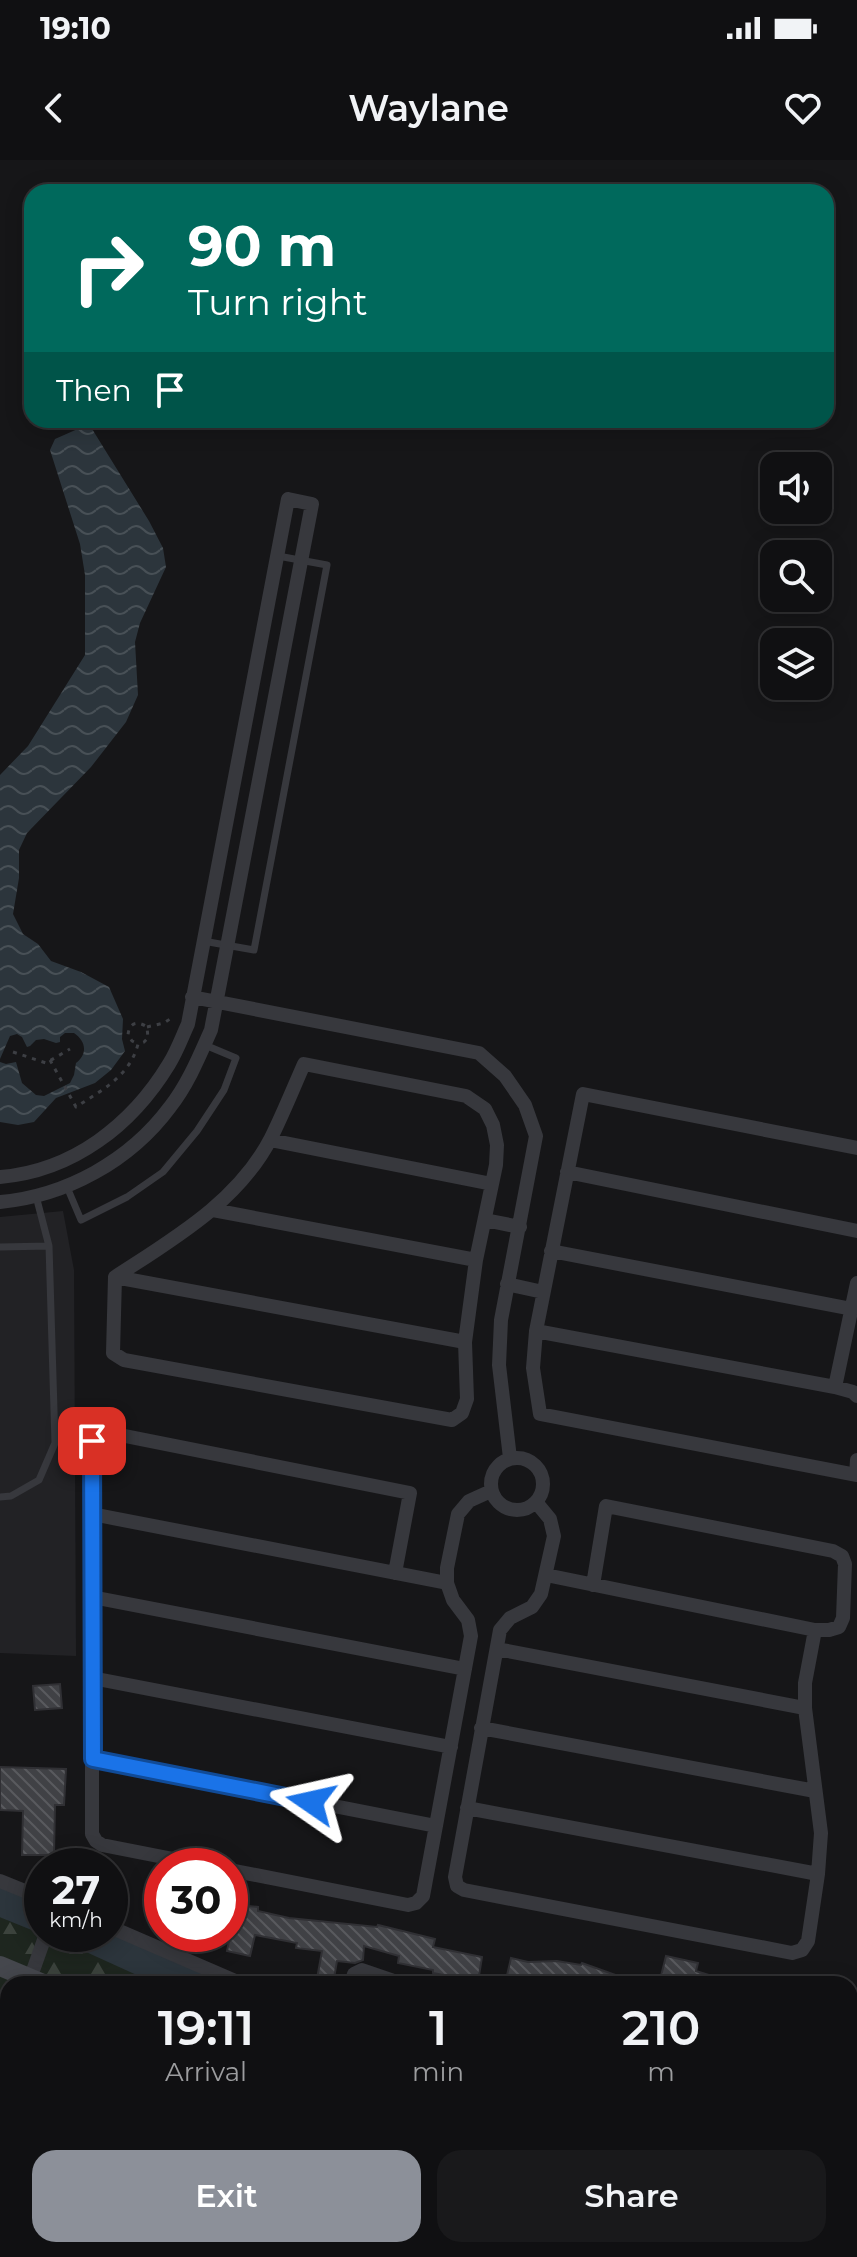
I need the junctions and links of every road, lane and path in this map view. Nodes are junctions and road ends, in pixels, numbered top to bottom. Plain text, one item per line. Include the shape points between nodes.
1 (278, 556) junction
2 (302, 561) junction
3 (203, 941) junction
4 (227, 945) junction
5 (192, 997) junction
6 (216, 1002) junction
7 (173, 1016) dead end
8 (147, 1027) junction
9 (138, 1044) junction
10 (205, 1045) junction
11 (70, 1049) dead end
12 (13, 1052) dead end
13 (50, 1060) junction
14 (270, 1140) junction
15 (857, 1148) edge
16 (567, 1172) junction
17 (0, 1177) edge
18 (492, 1184) junction
19 (67, 1187) junction
20 (36, 1196) junction
21 (0, 1202) edge
22 (213, 1210) junction
23 (485, 1220) junction
24 (520, 1227) junction
25 (857, 1231) edge
26 (49, 1246) junction
27 (0, 1247) edge
28 (551, 1251) junction
29 (476, 1260) junction
30 (115, 1277) junction
31 (857, 1283) edge
32 (507, 1284) junction
33 (543, 1292) junction
34 (852, 1309) junction
35 (536, 1331) junction
36 (465, 1342) junction
37 (835, 1387) junction
38 (857, 1396) edge
39 (510, 1458) junction
40 (857, 1460) edge
41 (491, 1491) junction
42 (0, 1497) edge
43 (536, 1502) junction
44 (92, 1514) junction
45 (395, 1573) junction
46 (546, 1575) junction
47 (447, 1583) junction
48 (593, 1585) junction
49 (92, 1597) junction
50 (815, 1630) junction
51 (497, 1649) junction
52 (465, 1669) junction
53 (92, 1678) junction
54 (805, 1708) junction
55 (481, 1728) junction
56 (451, 1747) junction
57 (93, 1759) junction
58 (815, 1791) junction
59 (467, 1808) junction
60 (436, 1826) junction
61 (144, 1853) edge
62 (248, 1874) edge
63 (818, 1874) junction
64 (0, 1881) edge
65 (24, 1891) edge
66 (128, 1935) edge
67 (42, 1952) edge
68 (0, 1966) edge
69 (24, 1976) edge
70 (37, 1976) edge
71 (223, 1976) edge
72 (353, 1976) edge
73 (380, 1976) edge

1 - 2 lane
1 - 2 street via 288,499 312,504
1 - 3 street
2 - 4 street
2 - 4 lane via 327,565 254,950
3 - 4 lane
3 - 5 street
4 - 6 street
5 - 6 street
5 - 17 street via 188,1024 171,1061 125,1120 58,1165
6 - 10 street
6 - 24 street via 479,1053 505,1076 525,1105 536,1136
7 - 8 path
8 - 9 path via 148,1038
8 - 9 path via 134,1023 129,1028 128,1035
9 - 13 path via 111,1085 76,1107
10 - 19 street via 169,1109 142,1137 109,1164
10 - 19 lane via 236,1058 224,1090 163,1172 81,1220
11 - 13 path
12 - 13 path
14 - 18 street
14 - 18 street via 304,1064 451,1093 485,1109 493,1125 497,1145
14 - 22 street
15 - 16 street via 583,1094
16 - 25 street
16 - 28 street
18 - 23 street
19 - 20 street
20 - 21 street
20 - 26 lane
22 - 29 street
22 - 30 street
23 - 24 street
23 - 29 street
24 - 32 street
26 - 27 lane
26 - 42 lane via 55,1443 39,1480
28 - 33 street
28 - 34 street
29 - 36 street
30 - 36 street
30 - 36 street via 113,1353 124,1360 452,1420 462,1413 467,1399
31 - 34 street
32 - 33 street
32 - 39 street via 499,1365
33 - 35 street
34 - 37 street
35 - 37 street
35 - 40 street via 533,1368 540,1414 856,1475
37 - 38 street
39 - 41 street via 491,1477
39 - 43 street via 536,1465 543,1477
41 - 43 street via 510,1509
41 - 47 street via 469,1501 458,1514
43 - 46 street via 550,1519 554,1536
44 - 45 street
44 - 45 street via 92,1441 105,1432 410,1493
44 - 49 street
45 - 47 street
46 - 48 street
46 - 51 street via 532,1607 500,1630
47 - 52 street via 468,1620
48 - 50 street
48 - 50 street via 606,1506 833,1551 845,1564 843,1618 839,1627
49 - 52 street
49 - 53 street
50 - 54 street
51 - 54 street
51 - 55 street
52 - 56 street
53 - 56 street
53 - 57 street
54 - 58 street
55 - 58 street
55 - 59 street
56 - 60 street
57 - 60 street
57 - 61 street via 92,1834 102,1845
58 - 63 street via 821,1833
59 - 63 street
59 - 63 street via 455,1877 464,1890 792,1953 808,1941
60 - 62 street via 423,1896 416,1903
64 - 65 street
66 - 71 street
67 - 70 street
68 - 69 main road
72 - 73 street via 362,1970

